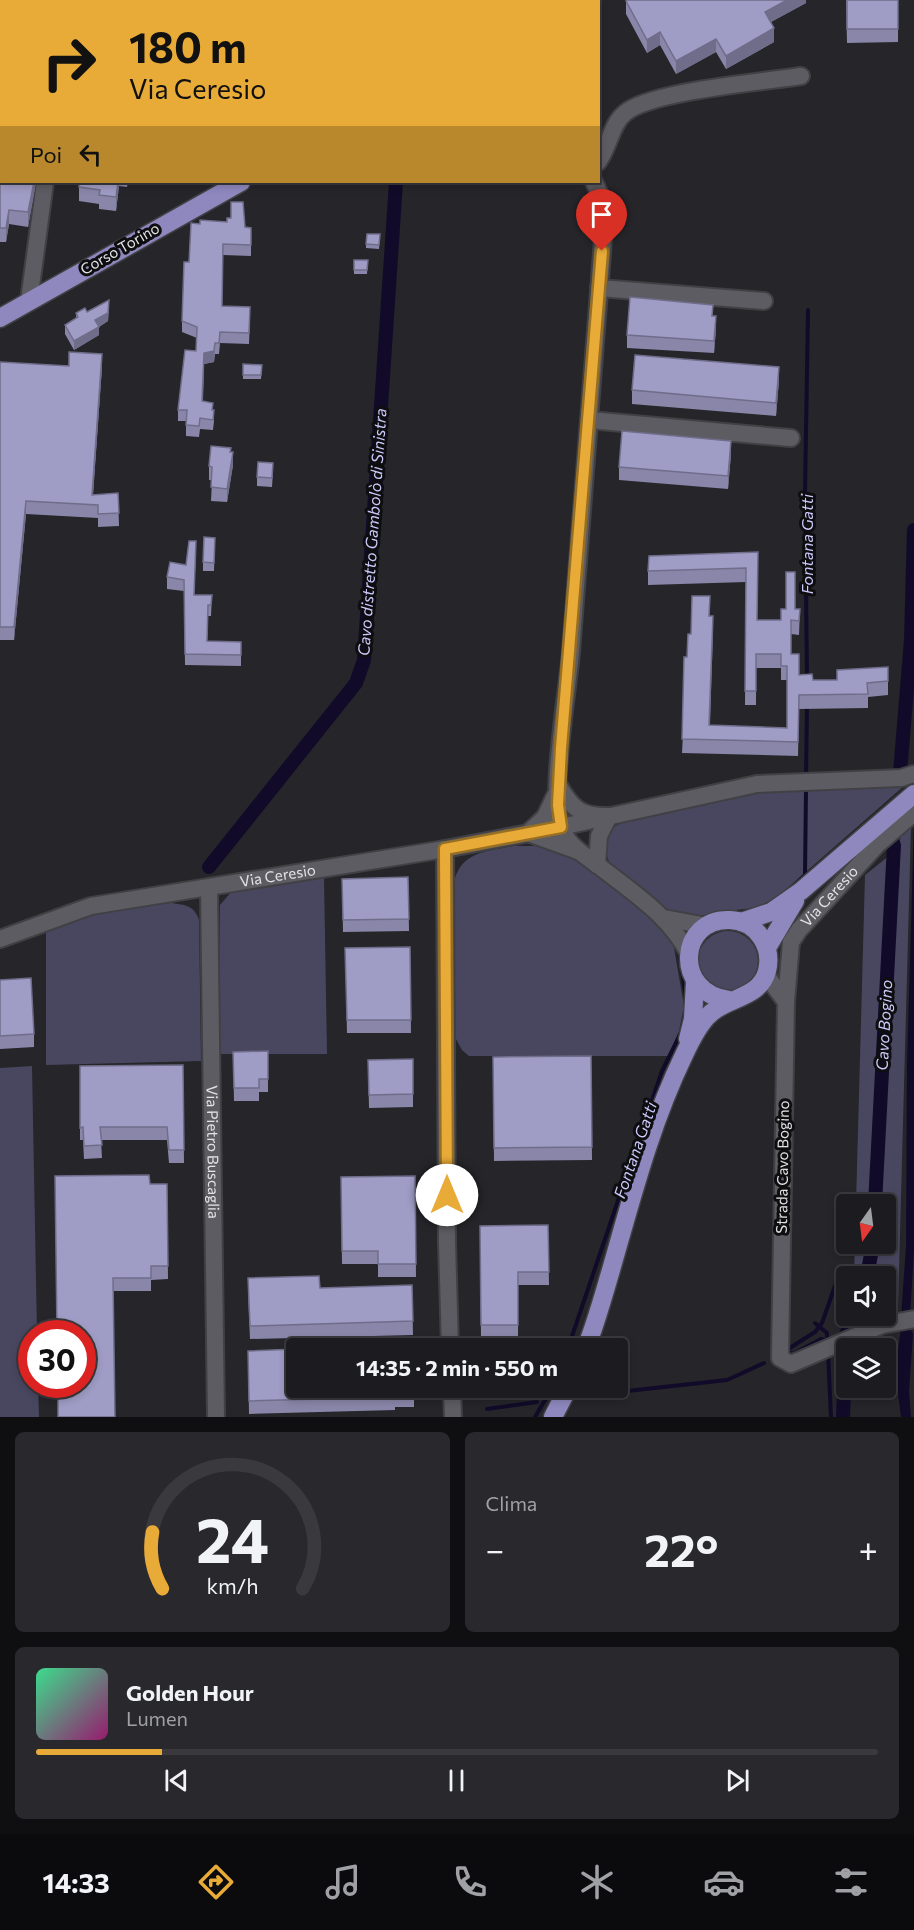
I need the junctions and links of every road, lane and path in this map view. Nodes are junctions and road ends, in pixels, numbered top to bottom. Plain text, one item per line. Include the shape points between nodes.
1 (801, 76) dead end
2 (600, 158) edge
3 (45, 183) edge
4 (239, 183) edge
5 (594, 183) edge
6 (599, 288) junction
7 (764, 301) dead end
8 (29, 302) junction
9 (0, 318) edge
10 (588, 420) junction
11 (791, 438) dead end
12 (914, 774) edge
13 (559, 786) junction
14 (914, 794) edge
15 (914, 813) edge
16 (609, 816) junction
17 (561, 827) junction
18 (528, 833) junction
19 (445, 849) junction
20 (579, 851) junction
21 (597, 865) junction
22 (209, 888) junction
23 (801, 891) junction
24 (664, 918) junction
25 (741, 922) junction
26 (707, 926) junction
27 (0, 939) edge
28 (767, 948) junction
29 (689, 954) junction
30 (766, 975) junction
31 (694, 981) junction
32 (737, 998) junction
33 (784, 999) junction
34 (685, 1052) junction
35 (914, 1319) edge
36 (450, 1338) edge
37 (589, 1338) edge
38 (452, 1398) edge
39 (563, 1398) edge
40 (216, 1417) edge
41 (453, 1417) edge
42 (553, 1417) edge

1 - 2 street via 641,103 623,114
3 - 8 street
4 - 8 main road, Corso Torino
5 - 6 street via 604,203
6 - 7 street
6 - 10 street
8 - 9 main road, Corso Torino
10 - 11 street
10 - 13 street
12 - 16 street via 902,778 757,784
13 - 16 street via 569,804 579,812
13 - 17 street
13 - 18 street via 545,817
14 - 23 main road
15 - 33 street, Via Ceresio via 877,845 799,930 791,942
16 - 17 street
16 - 21 street via 599,836
17 - 18 street, Via Ceresio
17 - 20 street
18 - 19 street, Via Ceresio
18 - 20 street
19 - 22 street, Via Ceresio
19 - 36 street
20 - 21 street
21 - 24 street
22 - 27 street, Via Ceresio via 91,906
22 - 40 street, Via Pietro Buscaglia
23 - 25 main road via 771,912
23 - 28 main road
24 - 26 street
24 - 29 street
25 - 26 main road via 723,920
25 - 28 main road via 757,932
26 - 29 main road via 695,938
28 - 30 main road
29 - 31 main road
30 - 32 main road via 758,988
30 - 33 street
31 - 32 main road via 709,995
31 - 34 main road via 693,1019
32 - 33 street
32 - 34 main road via 709,1014
33 - 35 street, Strada Cavo Bogino via 778,1352 785,1363 791,1364 823,1348 897,1321
34 - 37 main road via 659,1108
38 - 41 street
39 - 42 main road

